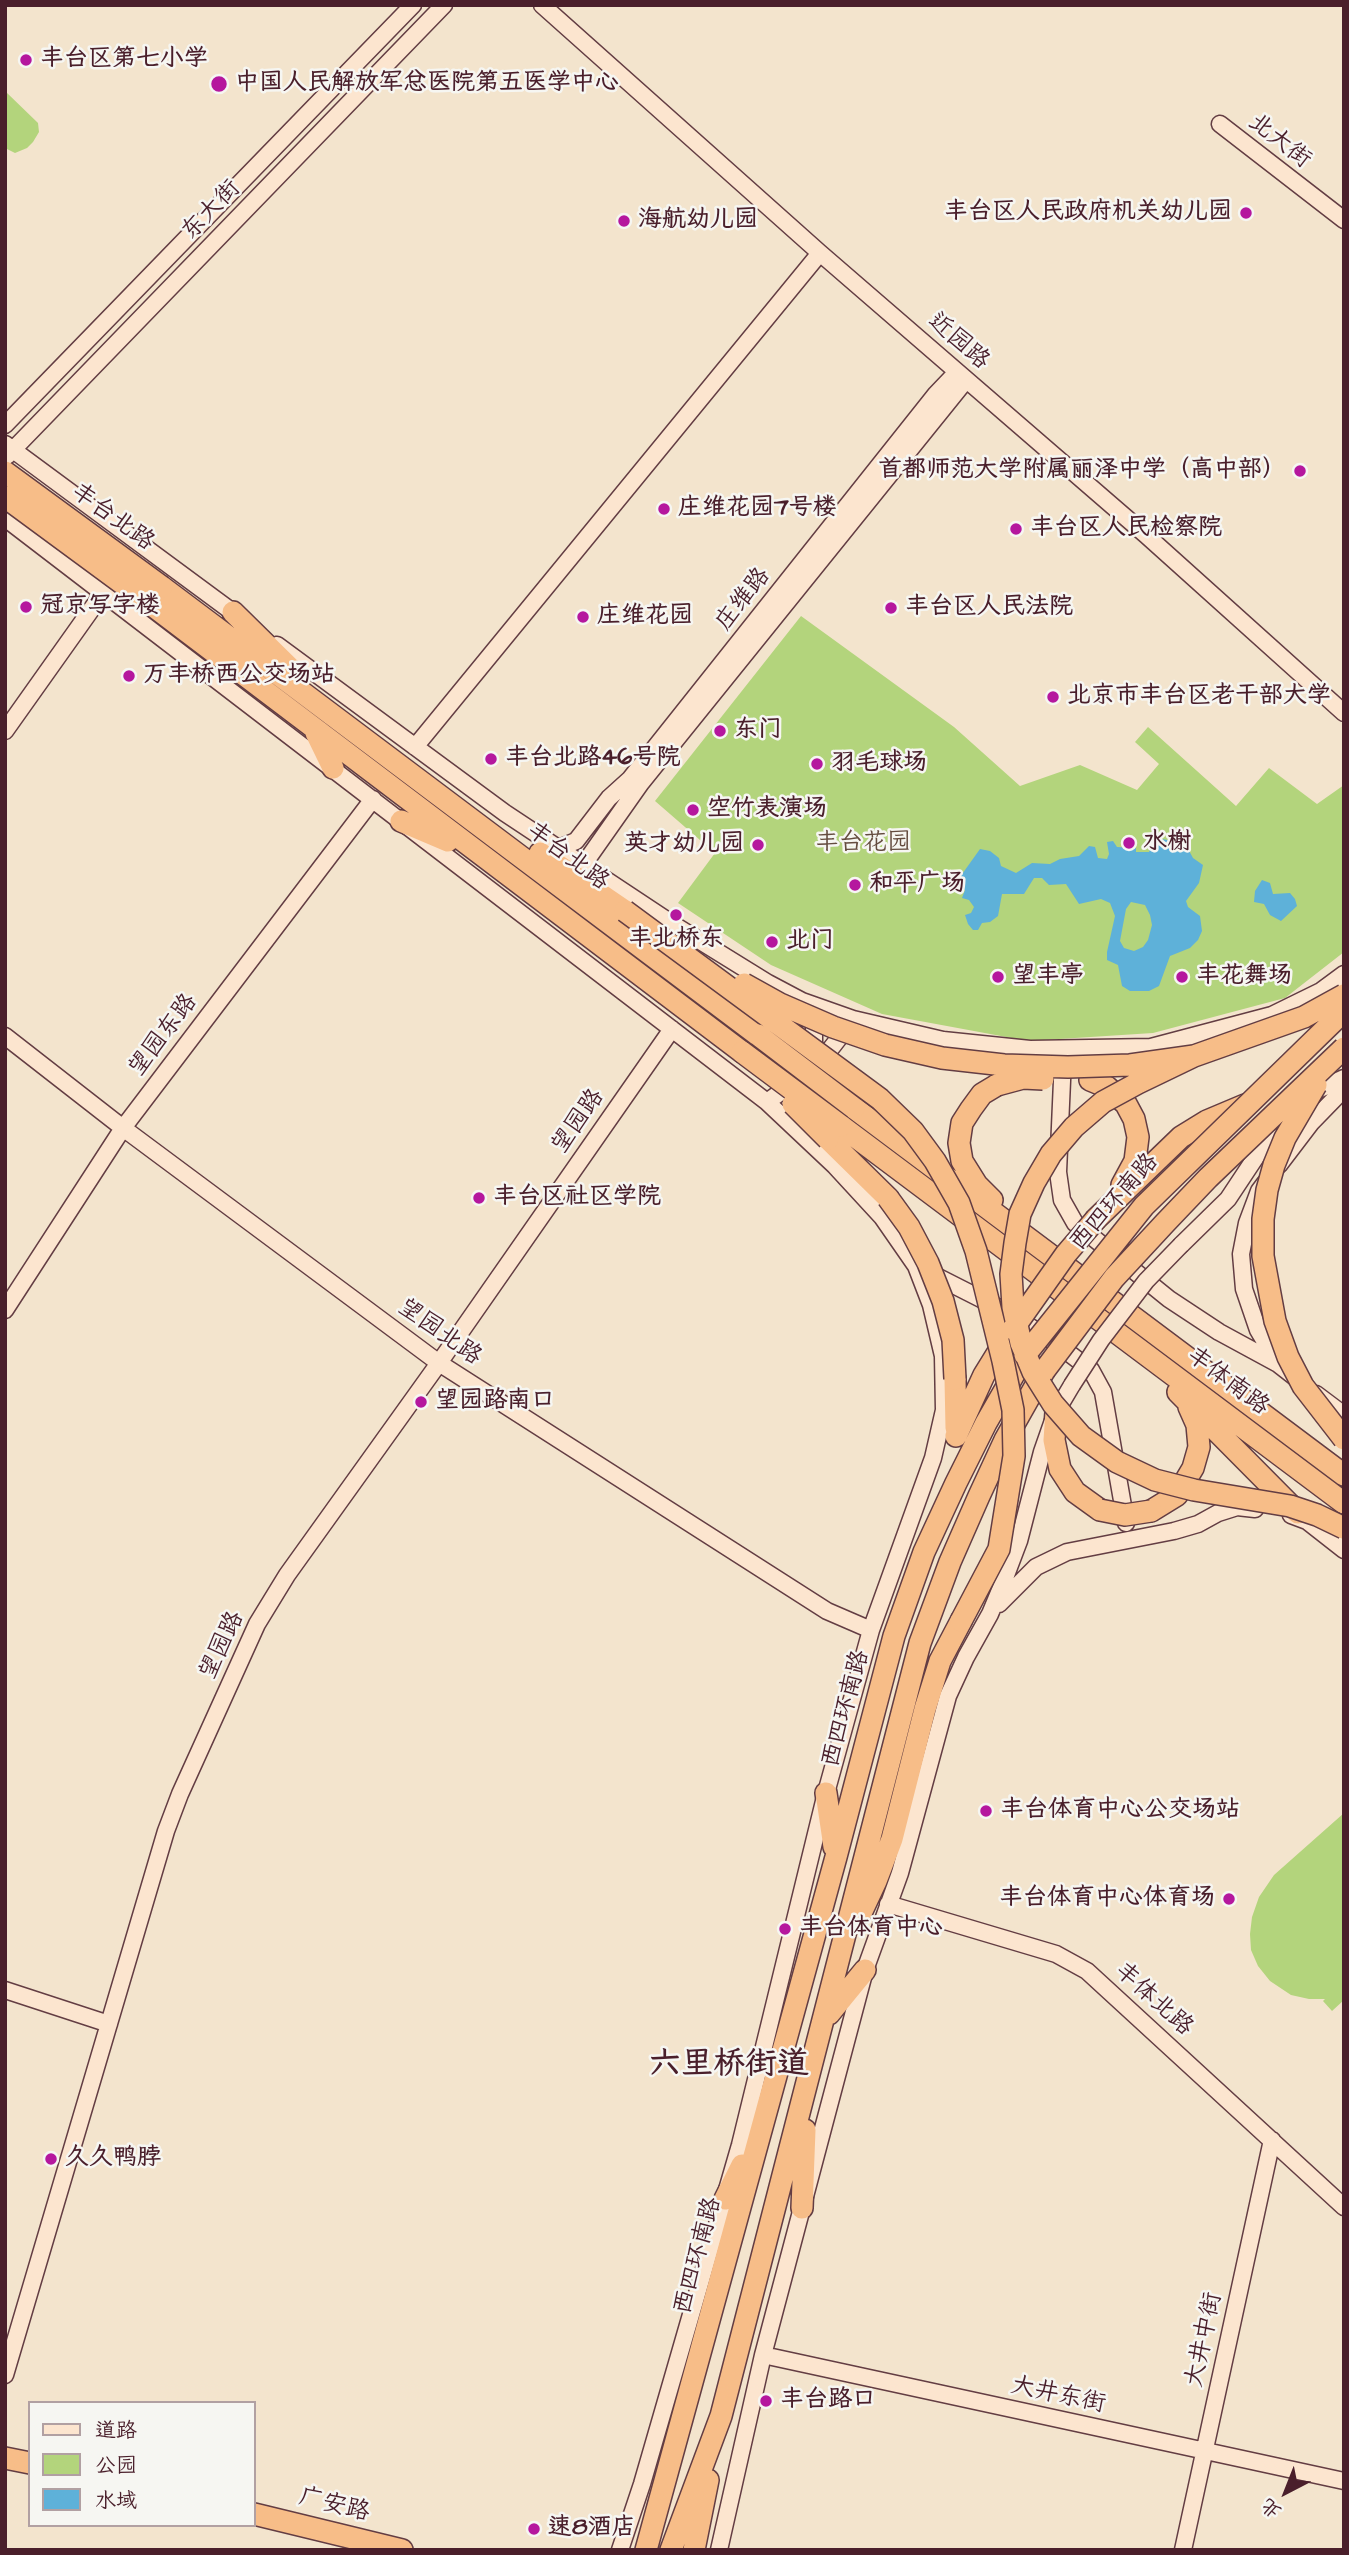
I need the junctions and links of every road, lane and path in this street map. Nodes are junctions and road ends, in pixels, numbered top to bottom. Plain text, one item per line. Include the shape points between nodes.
1 (413, 5) edge
2 (444, 5) edge
3 (542, 5) edge
4 (1220, 124) dead end
5 (1344, 220) edge
6 (820, 253) junction
7 (962, 376) junction
8 (5, 425) edge
9 (8, 450) edge
10 (5, 472) edge
11 (5, 497) edge
12 (5, 518) edge
13 (108, 520) junction
14 (50, 552) junction
15 (103, 593) junction
16 (156, 595) junction
17 (233, 612) junction
18 (1344, 713) edge
19 (5, 731) edge
20 (315, 731) junction
21 (358, 733) junction
22 (415, 747) junction
23 (332, 768) junction
24 (373, 799) junction
25 (470, 816) junction
26 (401, 821) junction
27 (559, 848) junction
28 (477, 853) junction
29 (584, 864) junction
30 (625, 911) junction
31 (1344, 974) edge
32 (1344, 989) edge
33 (1344, 995) edge
34 (803, 1001) junction
35 (1344, 1010) edge
36 (853, 1019) junction
37 (672, 1029) junction
38 (5, 1036) edge
39 (1308, 1045) junction
40 (1063, 1048) junction
41 (1340, 1053) edge
42 (1194, 1056) junction
43 (1344, 1078) edge
44 (1344, 1089) edge
45 (767, 1102) junction
46 (1292, 1102) junction
47 (1245, 1105) joint
48 (782, 1115) junction
49 (123, 1128) junction
50 (834, 1133) junction
51 (1114, 1199) junction
52 (1032, 1243) junction
53 (916, 1266) junction
54 (1086, 1296) junction
55 (5, 1310) edge
56 (1130, 1342) junction
57 (439, 1363) junction
58 (1278, 1364) junction
59 (1185, 1399) junction
60 (1056, 1412) junction
61 (1344, 1415) edge
62 (956, 1436) junction
63 (1344, 1439) edge
64 (1344, 1475) edge
65 (956, 1483) junction
66 (1341, 1501) edge
67 (1307, 1521) junction
68 (1344, 1528) edge
69 (1129, 1539) junction
70 (1344, 1550) edge
71 (990, 1614) junction
72 (871, 1630) junction
73 (827, 1793) junction
74 (836, 1857) junction
75 (888, 1904) junction
76 (842, 1949) junction
77 (865, 1970) junction
78 (5, 1990) edge
79 (824, 2021) junction
80 (109, 2024) junction
81 (807, 2087) junction
82 (763, 2122) junction
83 (1272, 2140) junction
84 (725, 2199) junction
85 (1344, 2207) edge
86 (802, 2208) junction
87 (763, 2356) junction
88 (5, 2375) edge
89 (721, 2416) junction
90 (1204, 2451) junction
91 (5, 2458) edge
92 (28, 2463) edge
93 (1344, 2481) edge
94 (256, 2514) edge
95 (646, 2549) edge
96 (402, 2550) edge
97 (620, 2550) edge
98 (671, 2550) edge
99 (694, 2550) edge
100 (719, 2550) edge
101 (1183, 2550) edge

1 - 8 street, 东大街
2 - 9 street, 东大街
3 - 6 street, 近园路
4 - 5 street, 北大街
6 - 7 street, 近园路
6 - 22 street
7 - 18 street, 近园路
7 - 27 street, 庄维路 via 936,394 630,779 576,841
7 - 29 street, 庄维路 via 641,783
9 - 13 street, 丰台北路
10 - 16 highway, 丰台北路, bridge
11 - 16 highway, 丰台北路, bridge
12 - 14 street
13 - 14 street via 83,513 58,519 52,525
13 - 17 street, 丰台北路
14 - 15 street
15 - 19 street
15 - 23 street
16 - 20 highway, 丰台北路
16 - 21 highway, 丰台北路
17 - 21 highway
17 - 22 street, 丰台北路
20 - 23 highway
20 - 28 highway, 丰台北路
21 - 25 highway, 丰台北路
22 - 27 street, 丰台北路
23 - 24 street
24 - 26 street
24 - 49 street, 望园东路
25 - 30 highway via 536,850
25 - 52 highway, 丰台北路, bridge
26 - 28 highway
26 - 37 street
27 - 29 street, 丰台北路
28 - 50 highway, 丰台北路, bridge via 742,1052
29 - 34 street, 丰台北路 via 725,958
30 - 42 highway, bridge via 780,1004 885,1045 1004,1065 1130,1065
30 - 76 highway, bridge via 880,1099 913,1131 960,1203 1003,1361 1013,1410 1014,1456 999,1549 940,1661 888,1849
31 - 40 street via 1272,1015 1151,1047
32 - 39 street
33 - 42 highway, bridge via 1304,1017
34 - 36 street, 丰台北路
34 - 45 street via 814,1024 814,1045
35 - 39 street, 西四环南路
35 - 65 highway, 西四环南路, bridge via 1144,1206 1026,1355
36 - 40 street, 丰台北路 via 943,1040
36 - 48 street
37 - 45 street
37 - 57 street, 望园路
38 - 49 street, 望园北路
39 - 47 street, 西四环南路
40 - 58 street via 1058,1172 1062,1200 1075,1223 1169,1299
41 - 46 street
41 - 63 highway, bridge via 1290,1129 1274,1165 1263,1219 1263,1256 1275,1321 1288,1357
41 - 76 highway, 西四环南路, bridge via 1208,1178 1122,1269 1044,1371 1005,1440 950,1562 920,1643
42 - 68 highway, bridge via 1103,1102 1051,1154 1020,1214 1015,1243 1013,1307 1021,1343 1053,1404 1081,1436 1117,1462 1155,1480 1290,1506
43 - 46 street
44 - 58 street via 1311,1123 1259,1191 1247,1223 1241,1254 1244,1289 1258,1330
45 - 48 street
46 - 60 street, bridge via 1228,1199 1146,1281 1101,1340
47 - 51 highway via 1181,1137
48 - 53 street via 882,1217
49 - 55 street, 望园东路
49 - 57 street, 望园北路
50 - 54 highway
50 - 62 highway, bridge via 909,1227 928,1263 953,1340
51 - 52 highway, bridge via 1135,1161 1138,1138 1126,1104 1107,1087 1090,1080 1023,1078 997,1085 982,1094 962,1123 962,1161 977,1185
51 - 62 highway, bridge via 1042,1287 1005,1341
52 - 54 highway, 丰台北路
53 - 69 street via 1013,1316 1091,1370 1103,1392
53 - 72 street, 西四环南路 via 943,1356 944,1410 933,1458
54 - 56 highway, 丰体南路
54 - 64 highway, 丰体南路
56 - 59 highway
56 - 66 highway, 丰体南路
57 - 72 street, 望园北路 via 827,1611
57 - 80 street, 望园路 via 257,1624 173,1812
58 - 61 street, 丰体南路
59 - 60 highway, bridge via 1197,1425 1199,1447 1193,1468 1177,1494 1151,1511 1125,1515 1100,1510 1075,1492 1059,1469
59 - 67 highway
60 - 71 street via 1019,1541
62 - 65 highway
65 - 74 highway, 西四环南路 via 924,1552 894,1636
67 - 69 street via 1285,1513 1237,1507 1198,1524
67 - 70 street
69 - 71 street via 1051,1558 1036,1567
71 - 75 street via 948,1696
72 - 73 street, 西四环南路
73 - 74 highway
73 - 84 street, 西四环南路
74 - 82 highway, 西四环南路
75 - 77 street
75 - 83 street, 丰体北路 via 1072,1962 1101,1983
76 - 79 highway, 西四环南路
77 - 79 highway
77 - 86 street
78 - 80 street
79 - 81 highway, 西四环南路
80 - 88 street, 望园路
81 - 86 highway
81 - 89 highway, 西四环南路
82 - 84 highway
82 - 95 highway, 西四环南路
83 - 85 street, 丰体北路
83 - 90 street, 大井中街
84 - 97 street, 西四环南路
86 - 87 street
87 - 90 street, 大井东街
87 - 100 street
89 - 98 highway, 西四环南路
89 - 99 highway
90 - 93 street, 大井东街
90 - 101 street, 大井中街
91 - 92 highway
94 - 96 highway, 广安路

